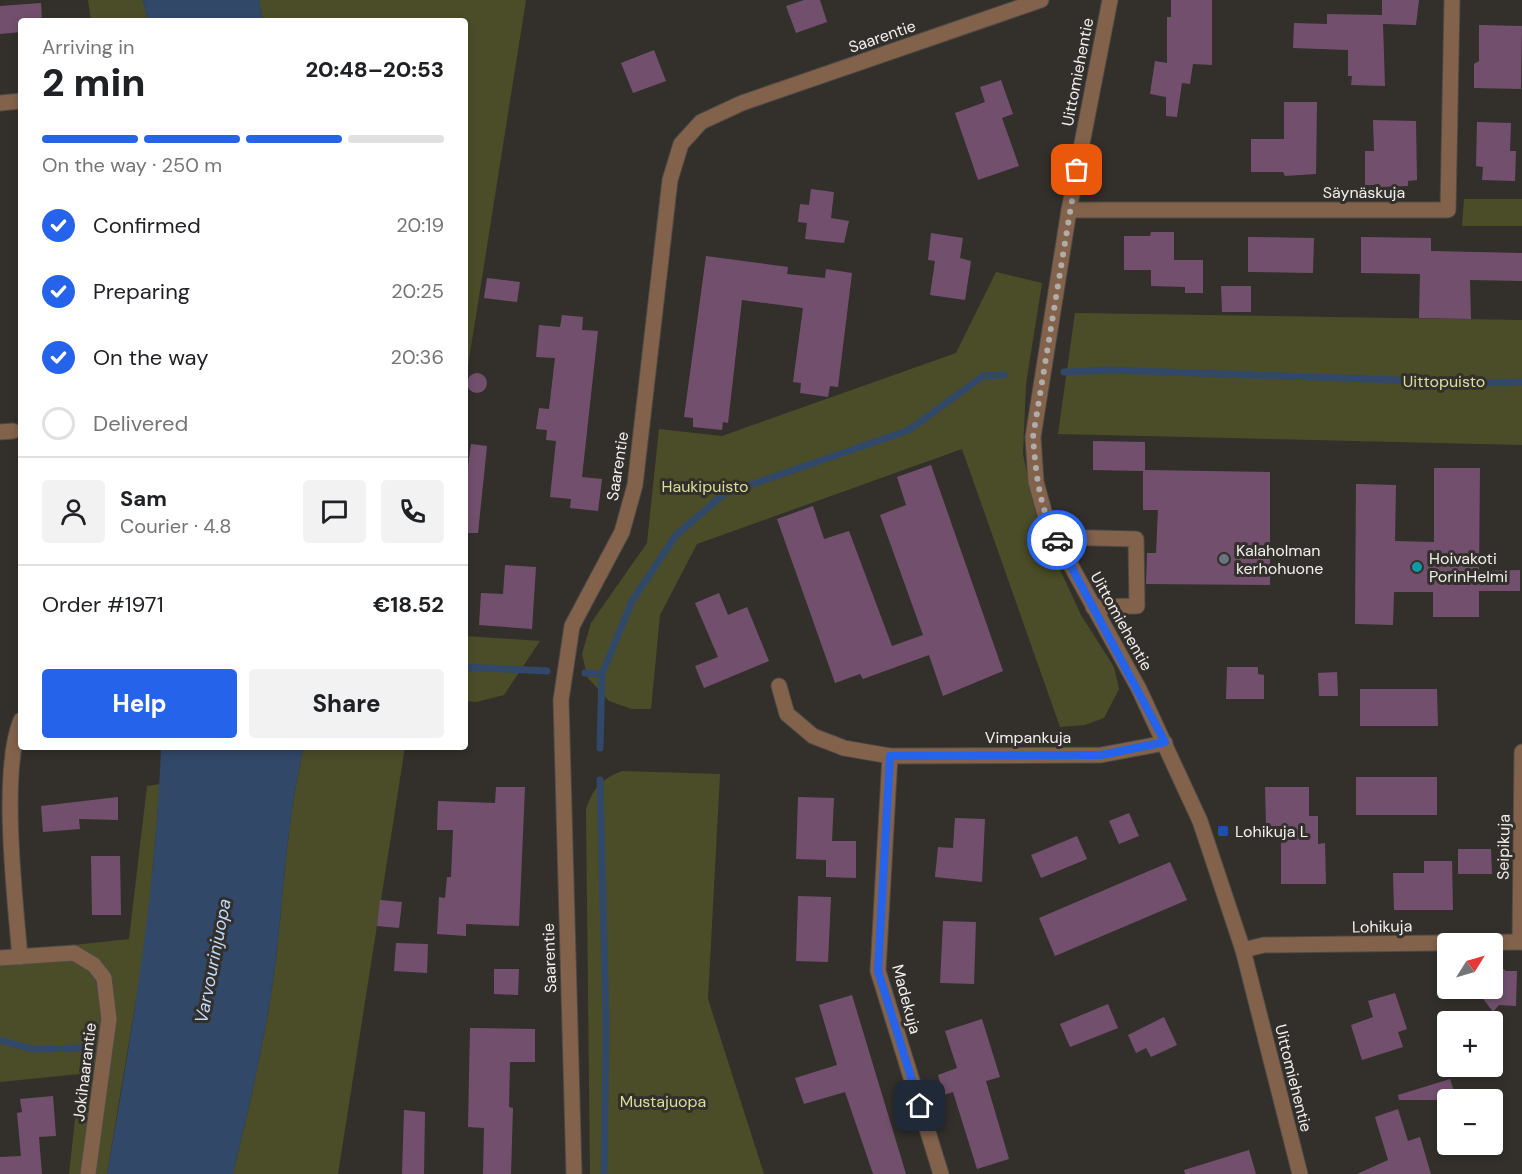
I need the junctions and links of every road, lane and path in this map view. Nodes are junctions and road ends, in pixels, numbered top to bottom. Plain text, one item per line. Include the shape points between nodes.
1 (1041, 0) edge
2 (1110, 0) edge
3 (1452, 0) edge
4 (18, 101) edge
5 (0, 103) edge
6 (1069, 210) junction
7 (1055, 537) junction
8 (1093, 607) junction
9 (779, 686) dead end
10 (18, 726) edge
11 (1165, 742) junction
12 (1522, 752) edge
13 (890, 756) junction
14 (1521, 942) edge
15 (1242, 950) junction
16 (20, 957) junction
17 (0, 958) edge
18 (88, 1174) edge
19 (574, 1174) edge
20 (941, 1174) edge
21 (1300, 1174) edge

1 - 19 street, Saarentie via 742,103 701,122 681,144 670,180 635,485 622,532 573,626 561,700
2 - 6 street, Uittomiehentie
3 - 6 street, Säynäskuja via 1448,210
4 - 5 street
6 - 7 street, Uittomiehentie via 1033,437 1036,482
7 - 8 street, Uittomiehentie
7 - 8 street via 1137,540 1137,606
8 - 11 street, Uittomiehentie
9 - 13 street, Vimpankuja via 788,714 813,736 844,748
10 - 16 street via 7,775
11 - 13 street, Vimpankuja via 1101,755
11 - 15 street, Uittomiehentie via 1200,821
12 - 14 street, Seipikuja
13 - 20 street, Madekuja via 878,971
14 - 15 street, Lohikuja via 1264,945
15 - 21 street, Uittomiehentie
16 - 17 street
16 - 18 street, Jokihaarantie via 74,953 94,965 104,978 109,1019

